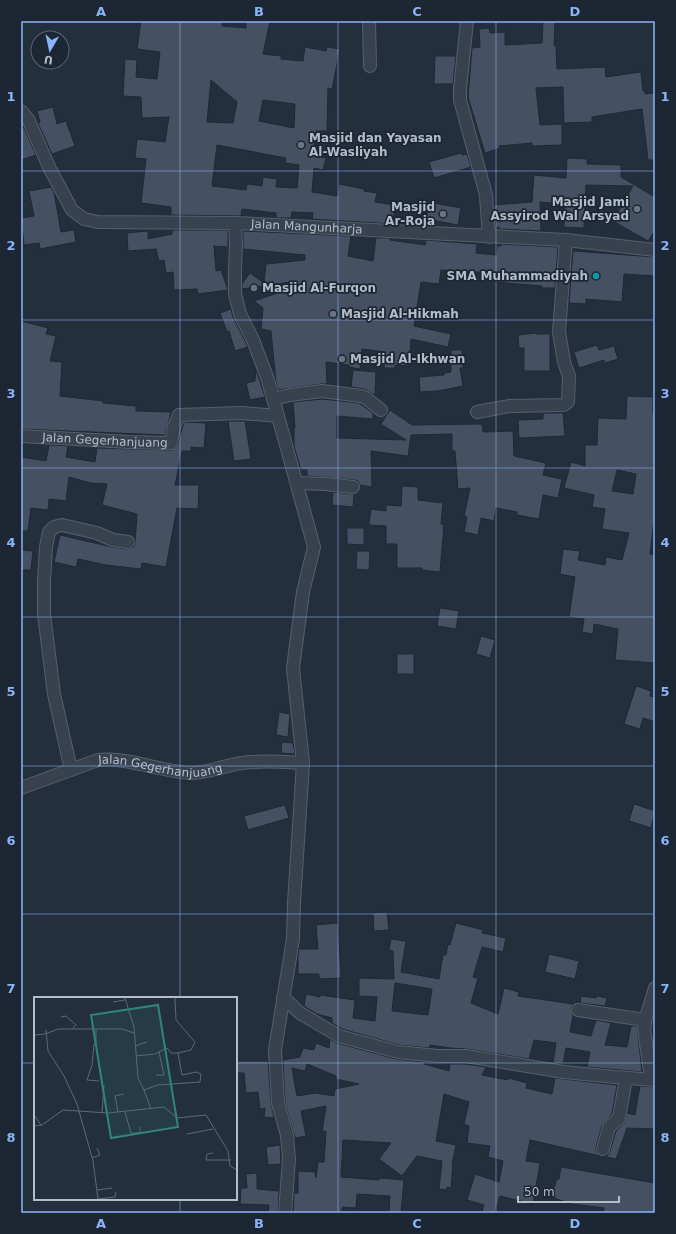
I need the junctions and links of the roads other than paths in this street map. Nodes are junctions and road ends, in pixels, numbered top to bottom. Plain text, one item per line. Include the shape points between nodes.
1 (369, 21) edge
2 (467, 21) edge
3 (370, 66) dead end
4 (21, 112) edge
5 (235, 224) junction
6 (489, 236) junction
7 (566, 240) junction
8 (655, 250) edge
9 (273, 399) junction
10 (381, 410) dead end
11 (477, 412) dead end
12 (278, 416) junction
13 (21, 436) edge
14 (297, 483) junction
15 (354, 487) dead end
16 (128, 542) dead end
17 (303, 763) junction
18 (70, 770) junction
19 (21, 788) edge
20 (655, 988) edge
21 (283, 997) junction
22 (578, 1010) dead end
23 (645, 1020) junction
24 (626, 1078) junction
25 (653, 1080) edge
26 (603, 1149) dead end
27 (285, 1213) edge

1 - 3 street
2 - 6 street via 460,100 486,195
4 - 5 street, Jalan Mangunharja via 28,119 72,210 84,219 98,222
5 - 6 street, Jalan Mangunharja
5 - 9 street via 235,294 240,314 253,340
6 - 7 street, Jalan Mangunharja
7 - 8 street, Jalan Mangunharja
7 - 11 street via 559,332 569,376 568,402 564,405 510,406
9 - 10 street via 322,391 361,396
9 - 12 street
12 - 13 street, Jalan Gegerhanjuang via 242,413 179,415 171,443
12 - 14 street
14 - 15 street
14 - 17 street via 314,547 303,592 293,668
16 - 18 street via 62,525 54,526 46,547 44,614 54,694
17 - 18 street, Jalan Gegerhanjuang via 242,763 190,773 105,759
17 - 21 street via 294,939
18 - 19 street, Jalan Gegerhanjuang
20 - 23 street
21 - 24 street via 300,1013 339,1036 398,1052 466,1056 564,1072
21 - 27 street via 274,1050 278,1103 287,1135 289,1159
22 - 23 street
23 - 25 street via 644,1030
24 - 25 street
24 - 26 street via 619,1118 609,1127

